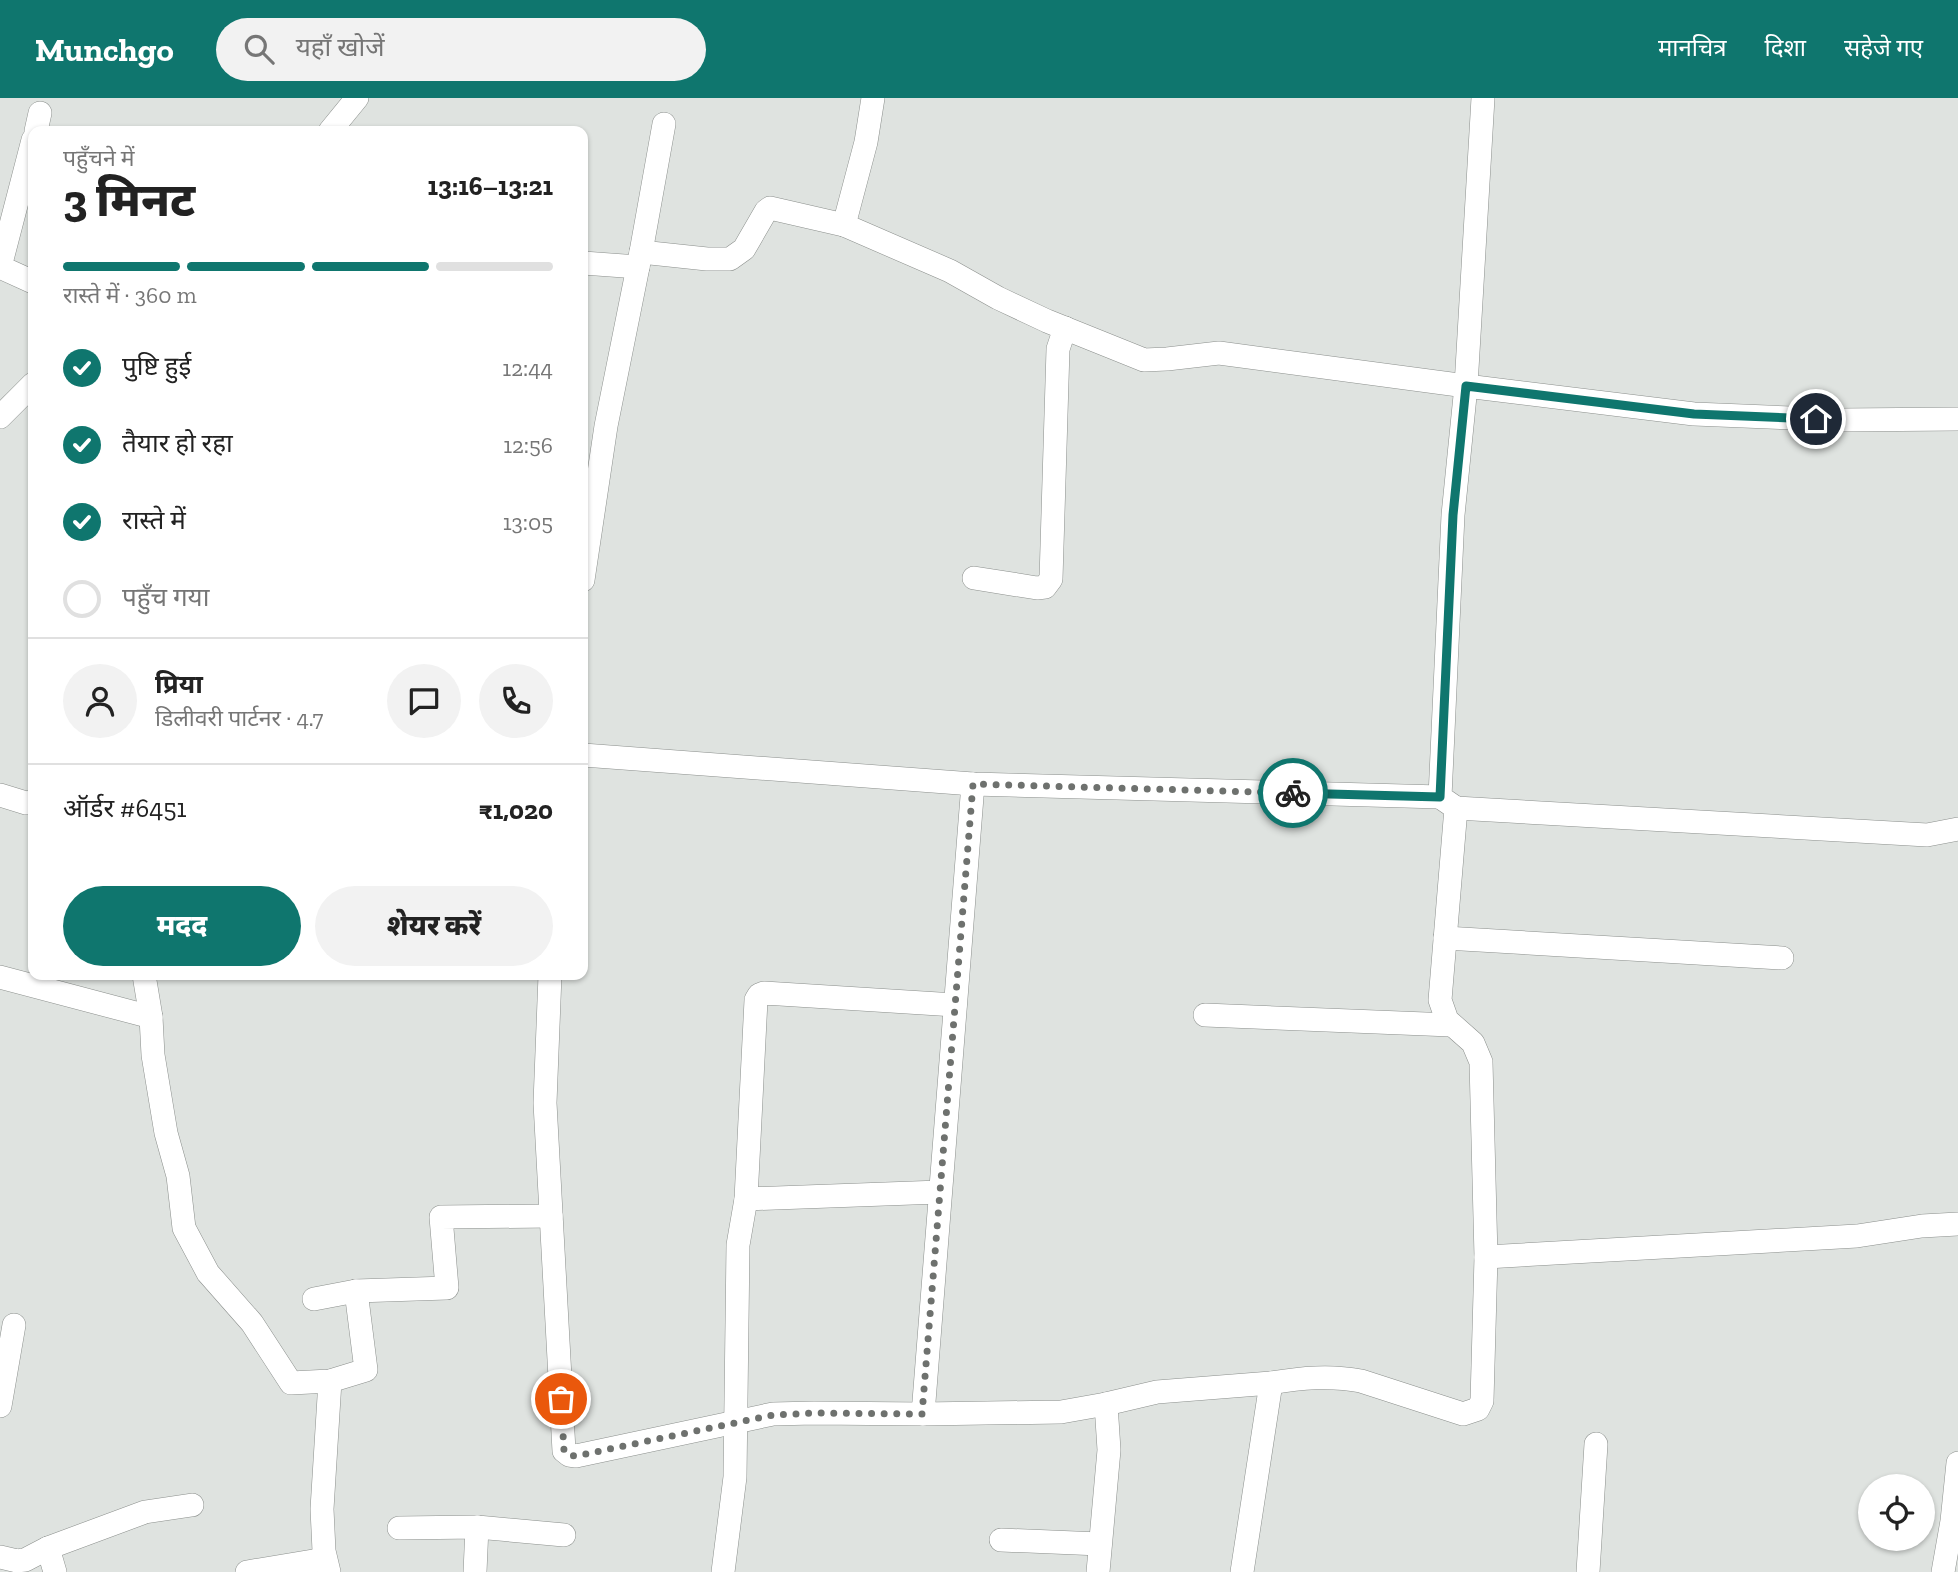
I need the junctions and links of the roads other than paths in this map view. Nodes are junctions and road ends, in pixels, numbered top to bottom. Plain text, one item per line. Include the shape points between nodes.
1 (357, 98) edge
2 (873, 98) edge
3 (1483, 98) edge
4 (664, 124) dead end
5 (334, 126) edge
6 (28, 159) edge
7 (844, 225) junction
8 (639, 260) junction
9 (588, 263) edge
10 (28, 280) edge
11 (1065, 328) junction
12 (1466, 386) junction
13 (28, 389) edge
14 (0, 417) edge
15 (1958, 419) edge
16 (588, 547) edge
17 (974, 578) dead end
18 (588, 755) edge
19 (973, 784) junction
20 (0, 795) edge
21 (28, 803) edge
22 (1448, 803) junction
23 (1958, 829) edge
24 (1445, 938) junction
25 (1782, 958) dead end
26 (0, 977) edge
27 (145, 980) edge
28 (550, 980) edge
29 (955, 1005) junction
30 (1206, 1015) dead end
31 (151, 1017) junction
32 (1451, 1025) junction
33 (940, 1192) junction
34 (746, 1199) junction
35 (551, 1216) junction
36 (1958, 1224) edge
37 (1486, 1257) junction
38 (356, 1291) junction
39 (314, 1299) dead end
40 (14, 1325) dead end
41 (330, 1381) junction
42 (1271, 1383) junction
43 (1106, 1404) junction
44 (0, 1406) edge
45 (922, 1414) junction
46 (734, 1423) junction
47 (1596, 1444) dead end
48 (1958, 1463) edge
49 (192, 1505) dead end
50 (477, 1527) junction
51 (399, 1528) dead end
52 (564, 1535) dead end
53 (1001, 1540) dead end
54 (1100, 1544) junction
55 (48, 1548) junction
56 (0, 1557) edge
57 (327, 1565) edge
58 (55, 1572) edge
59 (247, 1572) edge
60 (475, 1572) edge
61 (723, 1572) edge
62 (1098, 1572) edge
63 (1242, 1572) edge
64 (1588, 1572) edge
65 (1943, 1572) edge

1 - 5 street
2 - 7 street
3 - 12 street
4 - 8 street
6 - 10 street via 0,267
7 - 8 street via 770,208 744,249 730,259
7 - 11 street
8 - 9 street
8 - 16 street
11 - 12 street via 1143,360 1219,353
11 - 17 street via 1058,349 1051,579 1037,588
12 - 15 street via 1694,414
12 - 22 street via 1453,515
13 - 14 street
18 - 19 street
19 - 22 street
19 - 29 street
20 - 21 street
22 - 23 street via 1927,835
22 - 24 street
24 - 25 street
24 - 32 street via 1440,1000
26 - 31 street
27 - 31 street
28 - 35 street via 545,1103
29 - 33 street
29 - 34 street via 759,995
30 - 32 street
31 - 41 street via 153,1055 184,1228 208,1273 252,1323 291,1382
32 - 37 street via 1473,1042 1481,1062
33 - 34 street
33 - 45 street
34 - 46 street via 738,1245
35 - 38 street via 441,1217 447,1288
35 - 46 street via 564,1451 576,1456
36 - 37 street via 1857,1236
37 - 42 street via 1482,1402 1478,1409 1463,1414 1346,1378 1303,1377
38 - 39 street
38 - 41 street via 366,1370
40 - 44 street
41 - 57 street via 322,1510
42 - 43 street via 1157,1392
42 - 63 street
43 - 45 street via 1060,1412
43 - 54 street via 1109,1450
45 - 46 street via 800,1413
46 - 61 street via 735,1477
47 - 64 street
48 - 65 street
49 - 55 street via 145,1511
50 - 51 street
50 - 52 street
50 - 60 street
53 - 54 street
54 - 62 street
55 - 56 street via 21,1561
55 - 58 street
57 - 59 street

